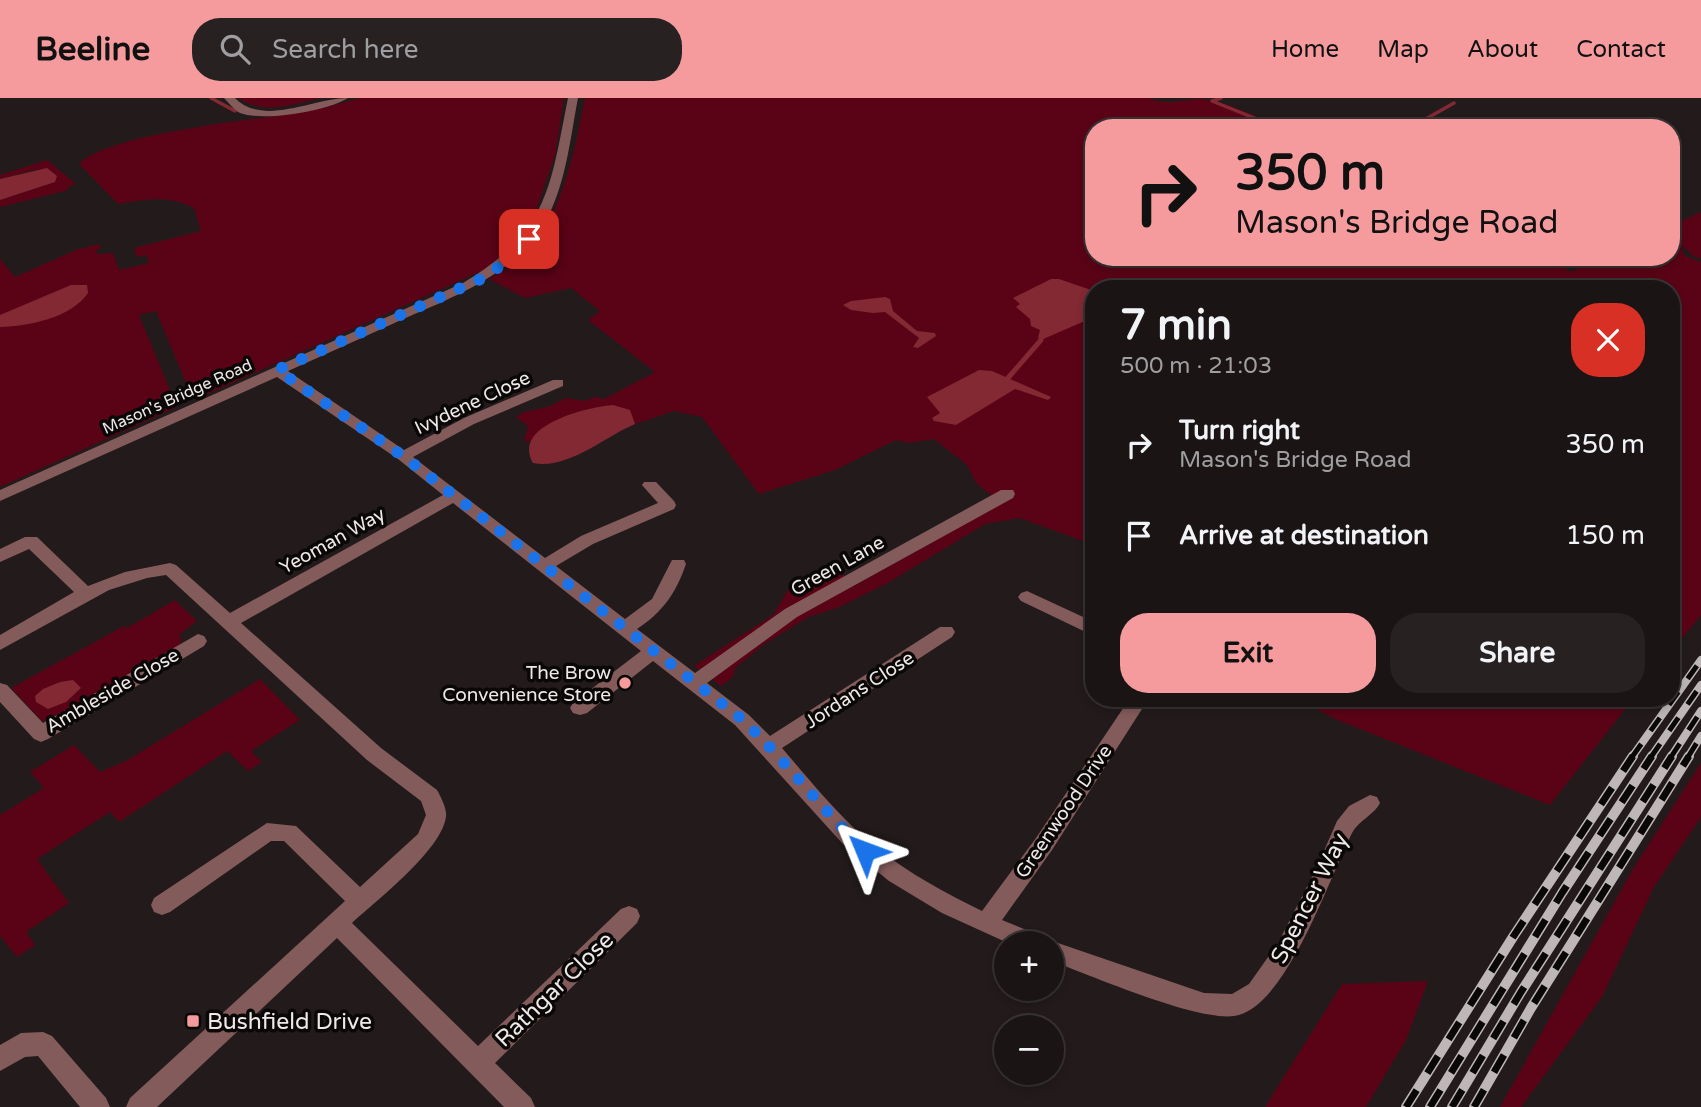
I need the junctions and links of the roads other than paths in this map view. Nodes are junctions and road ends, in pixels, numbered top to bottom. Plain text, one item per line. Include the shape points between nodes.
1 (229, 98) edge
2 (343, 98) edge
3 (573, 98) edge
4 (277, 370) junction
5 (558, 383) dead end
6 (403, 456) junction
7 (650, 485) dead end
8 (1007, 494) dead end
9 (0, 496) edge
10 (454, 496) junction
11 (0, 556) edge
12 (678, 564) dead end
13 (543, 566) junction
14 (86, 594) junction
15 (1027, 597) dead end
16 (230, 621) junction
17 (1085, 626) edge
18 (623, 629) junction
19 (946, 632) dead end
20 (198, 641) dead end
21 (0, 643) edge
22 (653, 651) junction
23 (694, 683) junction
24 (0, 690) edge
25 (1134, 707) edge
26 (580, 708) dead end
27 (770, 746) junction
28 (1370, 803) dead end
29 (360, 902) junction
30 (162, 905) dead end
31 (629, 916) dead end
32 (338, 924) junction
33 (986, 924) junction
34 (1003, 931) edge
35 (1064, 955) edge
36 (0, 1059) edge
37 (479, 1062) junction
38 (97, 1107) edge
39 (139, 1107) edge
40 (522, 1107) edge

1 - 2 street via 242,110 263,113
3 - 4 street, Mason's Bridge Road via 551,200 529,239 509,260 467,286
4 - 6 street
4 - 9 street, Mason's Bridge Road
5 - 6 street, Ivydene Close
6 - 10 street
7 - 13 street via 668,505 587,540
8 - 23 street, Green Lane via 791,613
10 - 13 street
10 - 16 street, Yeoman Way
11 - 14 street via 32,541
12 - 18 street via 661,603
13 - 18 street
14 - 16 street via 146,570 170,569
14 - 21 street
15 - 17 street
16 - 29 street via 374,754 430,796 436,815 427,839
18 - 22 street
19 - 27 street, Jordans Close
20 - 24 street, Ambleside Close via 41,734
22 - 23 street
22 - 26 street
23 - 27 street
25 - 33 street, Greenwood Drive
27 - 33 street via 828,816 865,851 903,880
28 - 35 street, Spencer Way via 1344,827 1286,950 1257,992 1235,1004 1204,1004
29 - 30 street via 289,832 267,832
29 - 32 street
31 - 37 street, Rathgar Close
32 - 37 street, Rathgar Close
32 - 39 street
33 - 34 street
36 - 38 street via 20,1045 43,1044
37 - 40 street, Rathgar Close

